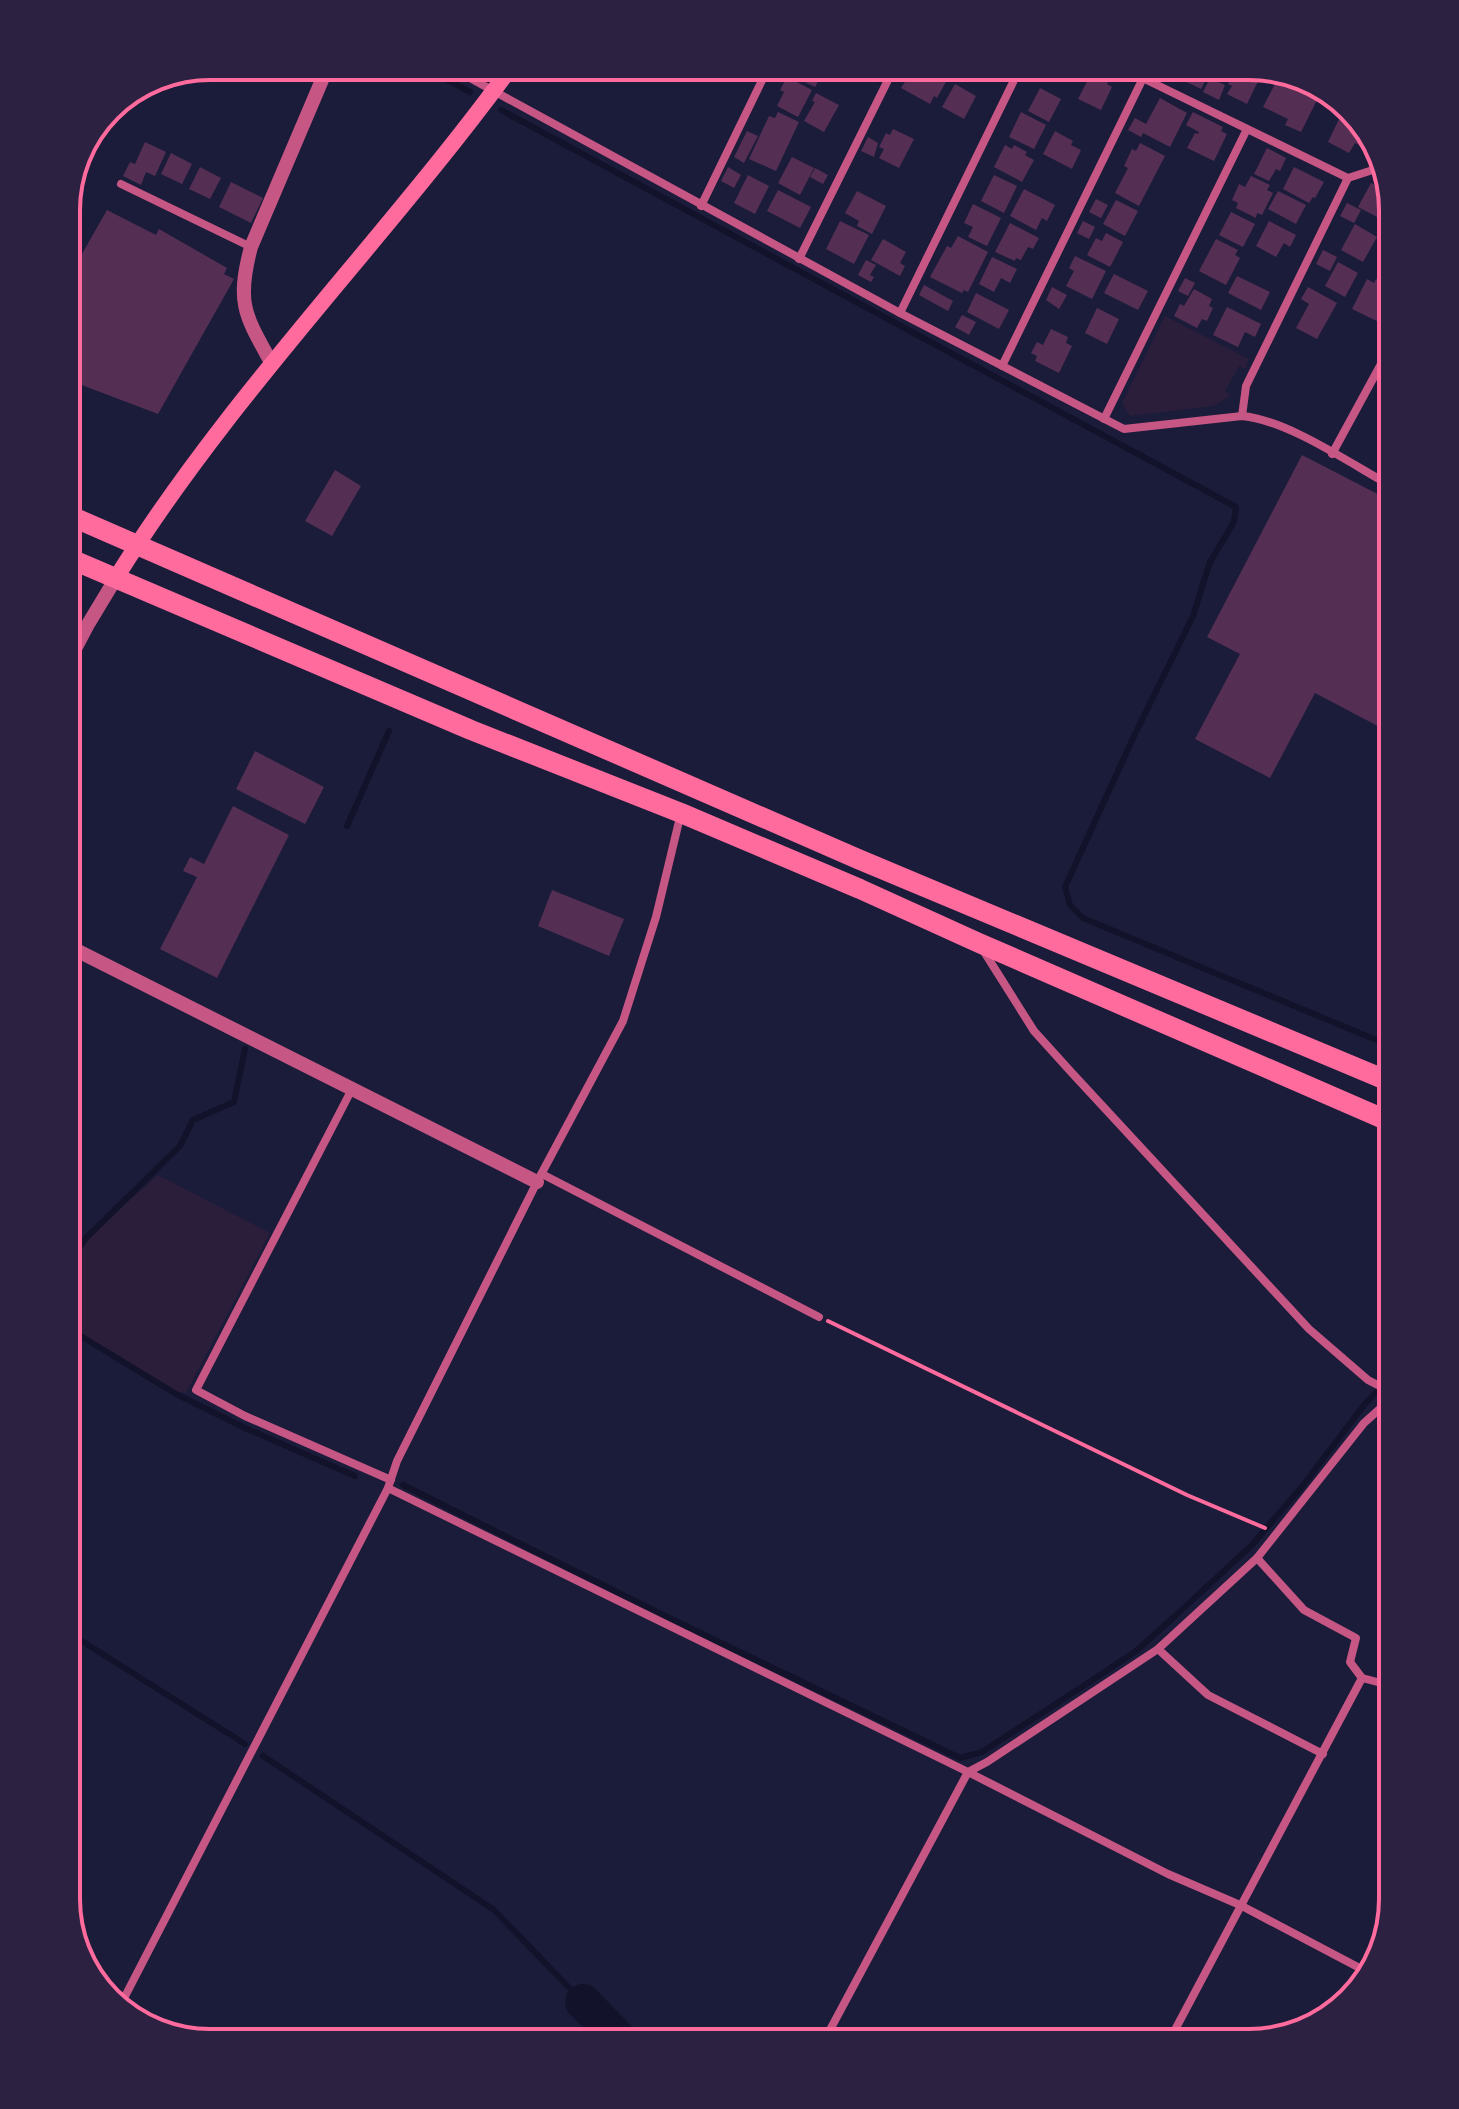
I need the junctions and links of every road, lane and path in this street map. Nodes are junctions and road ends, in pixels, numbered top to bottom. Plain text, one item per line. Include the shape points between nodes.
1 (322, 80) edge
2 (472, 80) edge
3 (502, 80) edge
4 (762, 80) edge
5 (888, 80) edge
6 (1014, 80) edge
7 (1143, 80) edge
8 (1145, 80) edge
9 (493, 92) junction
10 (1247, 129) junction
11 (1373, 170) edge
12 (1348, 178) junction
13 (121, 184) dead end
14 (701, 206) junction
15 (251, 247) junction
16 (799, 259) junction
17 (900, 313) junction
18 (272, 364) junction
19 (1002, 366) junction
20 (1379, 368) edge
21 (1242, 416) junction
22 (1104, 419) junction
23 (1332, 454) junction
24 (1379, 479) edge
25 (80, 520) edge
26 (137, 544) junction
27 (80, 563) edge
28 (116, 578) junction
29 (80, 639) edge
30 (681, 813) junction
31 (979, 943) junction
32 (80, 952) edge
33 (1379, 1077) edge
34 (352, 1089) junction
35 (1379, 1117) edge
36 (539, 1178) junction
37 (819, 1317) joint
38 (1379, 1387) edge
39 (1379, 1409) edge
40 (390, 1484) junction
41 (1278, 1533) junction
42 (1257, 1558) junction
43 (1158, 1649) junction
44 (1362, 1678) junction
45 (1379, 1682) edge
46 (1323, 1754) junction
47 (968, 1772) junction
48 (1240, 1905) junction
49 (1359, 1968) edge
50 (125, 1997) edge
51 (830, 2029) edge
52 (1175, 2029) edge

1 - 15 street
2 - 9 street
3 - 9 main road
4 - 14 street
5 - 16 street
6 - 17 street
7 - 19 street
8 - 10 street
9 - 14 street
9 - 18 main road
10 - 12 street
10 - 22 street
11 - 12 street
12 - 21 street via 1246,386
13 - 15 street
14 - 16 street
15 - 18 street via 242,285 246,315
16 - 17 street
17 - 19 street
18 - 26 main road
19 - 22 street
20 - 23 street
21 - 22 street via 1124,429
21 - 23 street via 1284,427
23 - 24 street
25 - 26 highway
26 - 28 main road
26 - 33 highway via 858,859
27 - 28 highway
28 - 29 street
28 - 30 highway via 471,730
30 - 31 highway
30 - 36 street via 623,1021
31 - 35 highway
31 - 38 street via 1034,1031 1309,1329
32 - 34 street
34 - 36 street
34 - 40 street via 196,1390
36 - 37 street
36 - 40 street
37 - 41 path via 1187,1495
39 - 41 street
40 - 47 street
40 - 50 street
41 - 42 street
42 - 43 street
42 - 44 street via 1304,1610 1356,1638 1350,1662
43 - 46 street via 1208,1695
43 - 47 street
44 - 45 street
44 - 46 street
46 - 48 street
47 - 48 street
47 - 51 street
48 - 49 street
48 - 52 street

